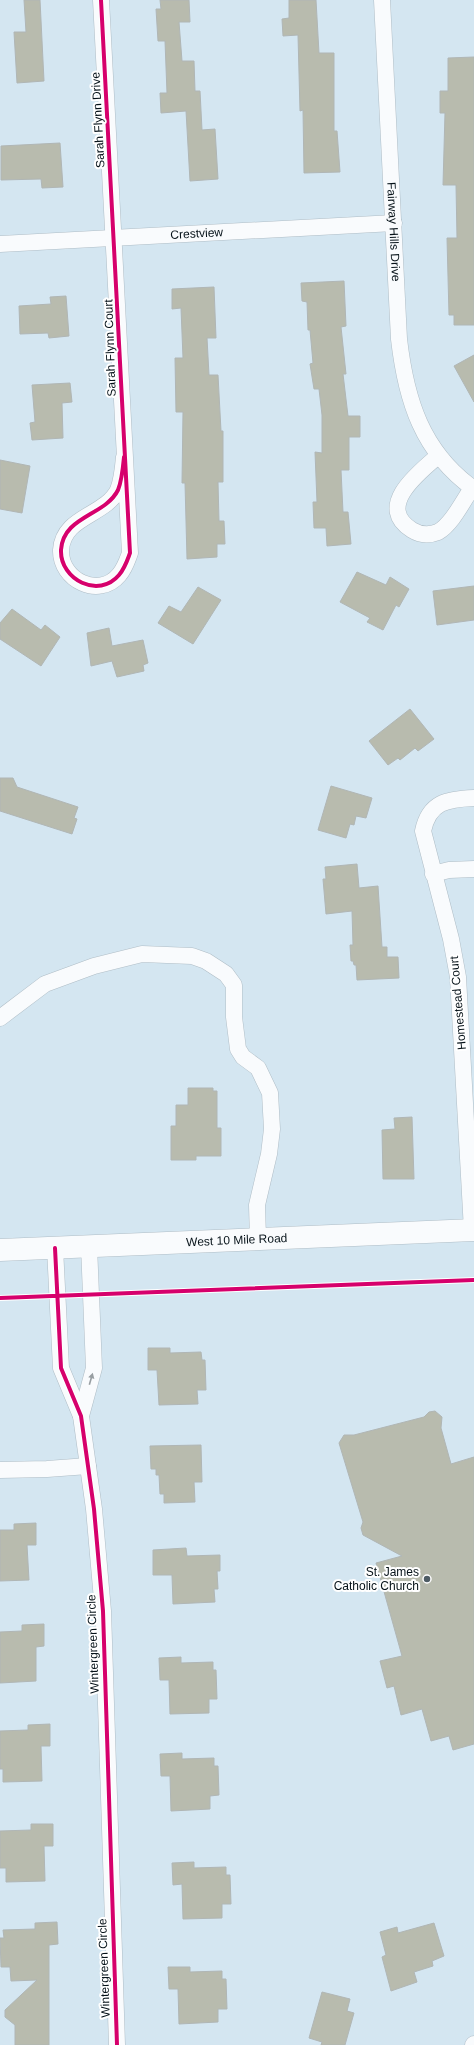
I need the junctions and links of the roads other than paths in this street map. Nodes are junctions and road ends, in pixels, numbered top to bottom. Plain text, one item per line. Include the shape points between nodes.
1 (101, 0) edge
2 (382, 0) edge
3 (394, 223) junction
4 (115, 238) junction
5 (0, 244) edge
6 (438, 456) junction
7 (124, 457) junction
8 (473, 489) edge
9 (474, 798) edge
10 (474, 869) edge
11 (433, 874) junction
12 (0, 1018) edge
13 (473, 1230) edge
14 (258, 1239) junction
15 (89, 1246) junction
16 (55, 1248) junction
17 (0, 1250) edge
18 (81, 1416) junction
19 (88, 1466) junction
20 (0, 1470) edge
21 (117, 2045) edge

1 - 4 street, Sarah Flynn Drive
2 - 3 street, Fairway Hills Drive
3 - 4 street, Crestview
3 - 6 street, Fairway Hills Drive via 402,371 419,424
4 - 5 street, Crestview
4 - 7 street, Sarah Flynn Court
6 - 8 street, Fairway Hills Drive via 454,474
6 - 8 street, Fairway Hills Drive via 404,488 398,504 398,516 402,523 413,531 426,535 439,531
7 - 7 street, Sarah Flynn Court via 130,541 126,565 119,576 109,583 94,586 80,583 70,575 61,550 72,525 104,506 117,490
9 - 11 street, Homestead Court via 448,800 438,805 428,816 423,831
10 - 11 street via 449,870
11 - 13 street, Homestead Court via 452,945 459,992
12 - 14 street via 45,984 94,966 142,954 192,956 206,961 226,974 234,985 238,1049 243,1057 258,1068 270,1093 272,1129 257,1205
13 - 14 main road, West 10 Mile Road
14 - 15 main road, West 10 Mile Road
15 - 16 main road, West 10 Mile Road
18 -> 15 street, Wintergreen Circle via 94,1368
16 - 17 main road, West 10 Mile Road
16 - 18 street, Wintergreen Circle via 61,1368
18 - 19 street, Wintergreen Circle
19 - 20 street
19 - 21 street, Wintergreen Circle via 103,1611

